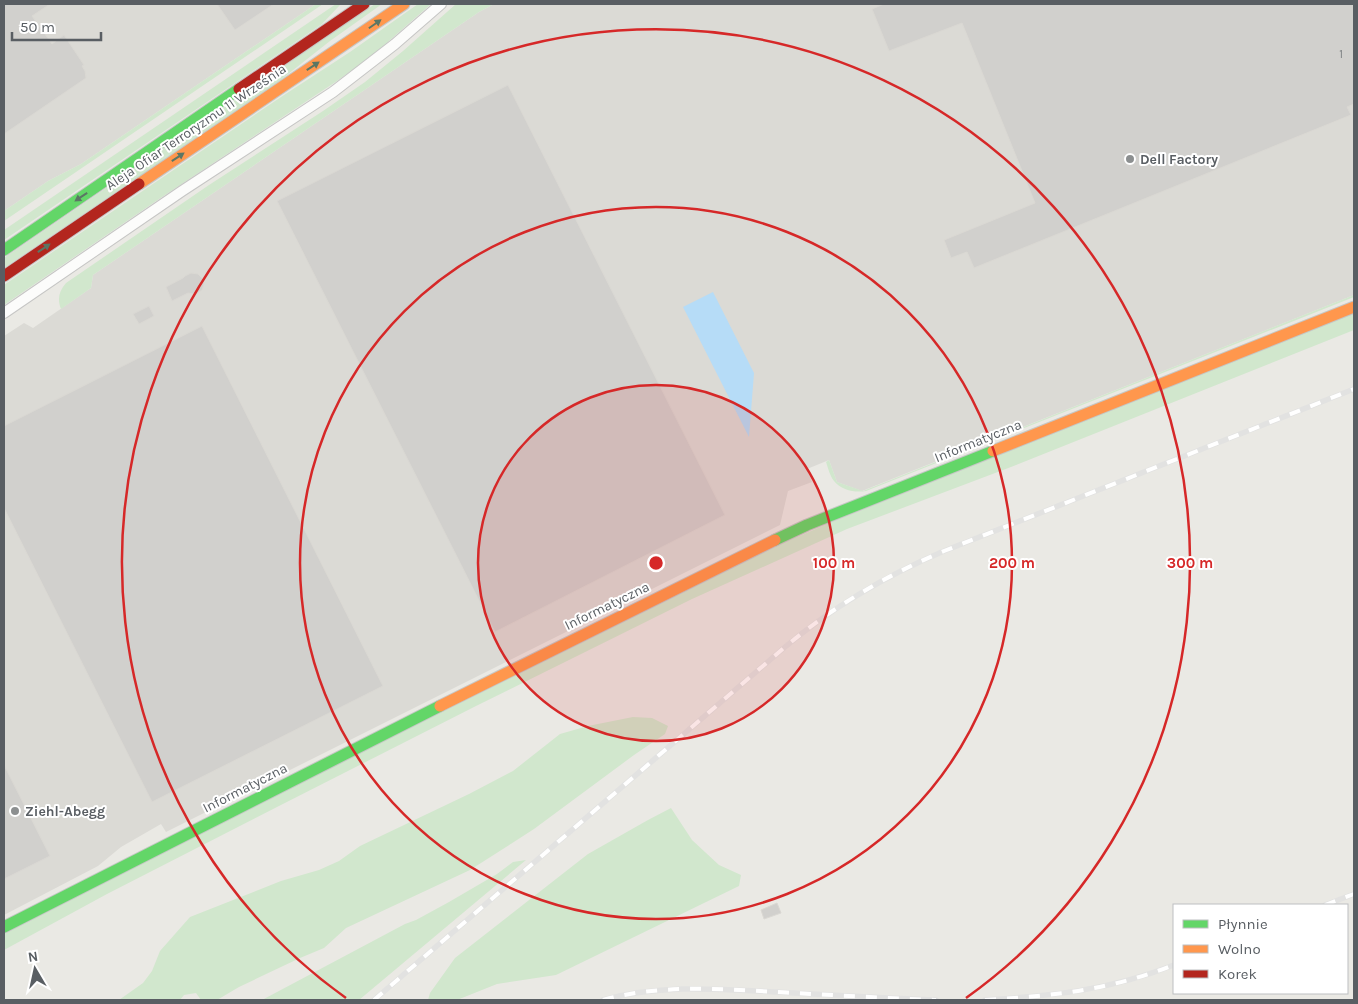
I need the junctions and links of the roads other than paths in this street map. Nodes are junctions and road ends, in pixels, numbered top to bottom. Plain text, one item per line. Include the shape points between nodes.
1 (364, 4) edge
2 (404, 4) edge
3 (441, 4) edge
4 (4, 250) edge
5 (4, 276) edge
6 (1354, 307) edge
7 (4, 313) edge
8 (4, 927) edge

1 -> 4 street, Aleja Ofiar Terroryzmu 11 Września
5 -> 2 street, Aleja Ofiar Terroryzmu 11 Września
3 - 7 street via 333,92
6 - 8 street, Informatyczna via 789,533

